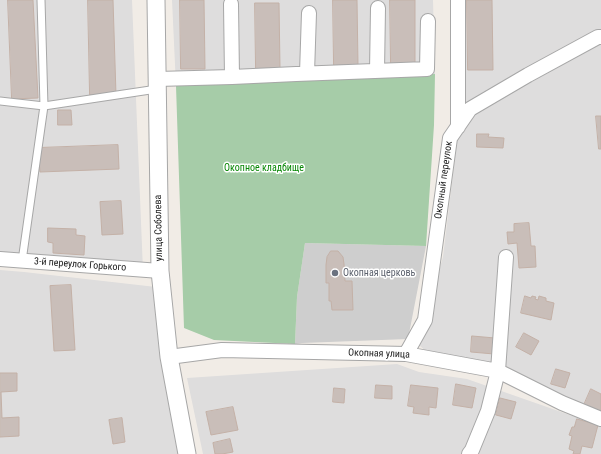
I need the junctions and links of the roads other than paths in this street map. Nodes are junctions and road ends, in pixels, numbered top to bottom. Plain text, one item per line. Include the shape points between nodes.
1 (41, 0) edge
2 (156, 0) edge
3 (458, 0) edge
4 (231, 4) dead end
5 (378, 8) dead end
6 (308, 13) dead end
7 (428, 21) dead end
8 (601, 37) edge
9 (376, 71) junction
10 (307, 73) junction
11 (232, 77) junction
12 (157, 84) junction
13 (0, 101) edge
14 (44, 106) junction
15 (458, 126) junction
16 (506, 257) dead end
17 (0, 259) edge
18 (22, 261) junction
19 (160, 271) junction
20 (406, 354) junction
21 (169, 357) junction
22 (498, 371) junction
23 (601, 418) edge
24 (187, 454) edge
25 (469, 454) edge

1 - 14 lane
2 - 12 street, улица Соболева
3 - 15 street
4 - 11 street
5 - 9 street
6 - 10 street
7 - 9 street via 427,69
8 - 15 street, Окопный переулок via 470,109
9 - 10 street
10 - 11 street
11 - 12 street
12 - 14 lane
12 - 19 street, улица Соболева
13 - 14 lane
14 - 18 lane
15 - 20 street, Окопный переулок via 450,138 425,320
16 - 22 street
17 - 18 street, 3-й переулок Горького
18 - 19 street, 3-й переулок Горького
19 - 21 street, улица Соболева
20 - 21 street, Окопная улица via 222,350
20 - 22 street, Окопная улица
21 - 24 street, улица Соболева
22 - 23 street, Окопная улица via 562,403
22 - 25 street via 488,411

